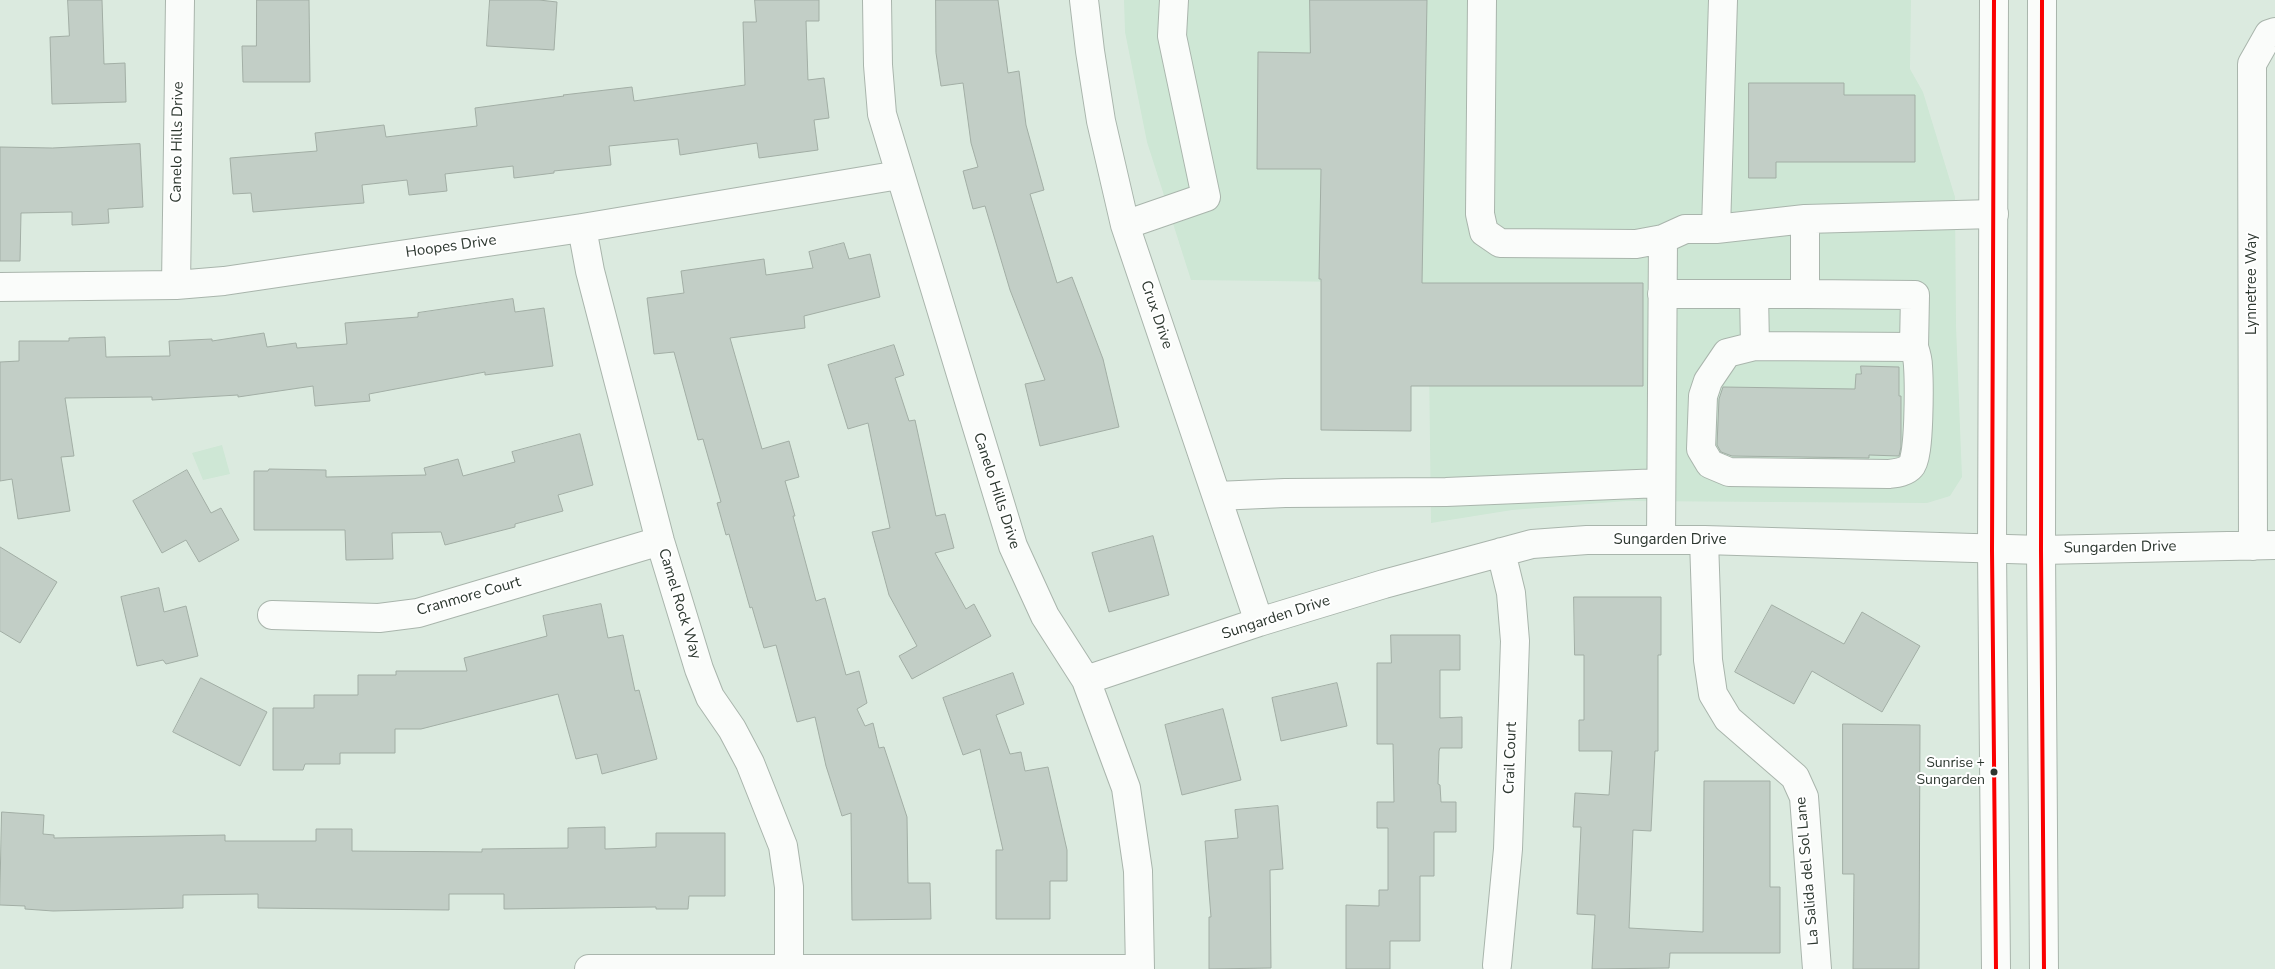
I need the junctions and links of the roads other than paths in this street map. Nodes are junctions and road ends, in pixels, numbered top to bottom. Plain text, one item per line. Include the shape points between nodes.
1 (180, 0) edge
2 (877, 0) edge
3 (1084, 0) edge
4 (1174, 0) edge
5 (1482, 0) edge
6 (1723, 0) edge
7 (1994, 0) edge
8 (2042, 0) edge
9 (2275, 32) edge
10 (899, 175) junction
11 (1994, 214) junction
12 (1805, 220) junction
13 (1125, 225) junction
14 (582, 228) junction
15 (1716, 229) junction
16 (1663, 239) junction
17 (176, 285) junction
18 (0, 287) edge
19 (1662, 294) junction
20 (1754, 294) junction
21 (1805, 294) junction
22 (1755, 346) junction
23 (1914, 347) junction
24 (1661, 483) junction
25 (1217, 496) junction
26 (1661, 540) junction
27 (1704, 540) junction
28 (660, 541) junction
29 (2264, 545) edge
30 (1992, 550) junction
31 (2041, 550) junction
32 (1501, 552) junction
33 (272, 615) dead end
34 (1259, 622) junction
35 (1086, 680) junction
36 (1498, 965) dead end
37 (589, 969) edge
38 (789, 969) edge
39 (1140, 969) edge
40 (1817, 969) edge
41 (1996, 969) edge
42 (2044, 969) edge

1 - 17 street, Canelo Hills Drive
2 - 10 street, Canelo Hills Drive via 882,114
3 - 13 street, Crux Drive via 1101,121
4 - 13 street via 1172,36 1206,197
5 - 16 street via 1480,214 1484,232 1500,243 1636,244
6 - 15 street
7 - 11 street
8 - 31 street
9 - 29 street, Lynnetree Way via 2269,34 2252,64
10 - 14 street, Hoopes Drive
10 - 35 street, Canelo Hills Drive via 1013,546 1045,616
11 - 12 street
11 - 30 street
12 - 15 street
12 - 21 street
13 - 25 street, Crux Drive
14 - 17 street, Hoopes Drive via 224,281
14 - 28 street, Camel Rock Way via 590,271
15 - 16 street via 1685,230
16 - 19 street
17 - 18 street, Hoopes Drive
19 - 20 street
19 - 24 street
20 - 21 street
20 - 22 street
21 - 23 street via 1915,295
22 - 23 street
22 - 23 street via 1727,353 1708,381 1703,396 1702,449 1710,464 1729,472 1890,474 1912,466 1917,438 1918,374
24 - 25 street via 1446,492
24 - 26 street
25 - 34 street, Crux Drive
26 - 27 street, Sungarden Drive
26 - 32 street, Sungarden Drive via 1532,544
27 - 30 street, Sungarden Drive
27 - 40 street, La Salida del Sol Lane via 1708,660 1713,694 1728,719 1795,777 1804,797
28 - 33 street, Cranmore Court via 418,613 379,618
28 - 38 street, Camel Rock Way via 710,697 750,763 783,846 789,887
29 - 31 street, Sungarden Drive
30 - 31 street, Sungarden Drive
30 - 41 street
31 - 42 street
32 - 34 street, Sungarden Drive
32 - 36 street, Crail Court via 1511,594 1515,641 1508,849
34 - 35 street, Sungarden Drive
35 - 39 street, Canelo Hills Drive via 1126,788 1138,871
37 - 38 street
38 - 39 street

